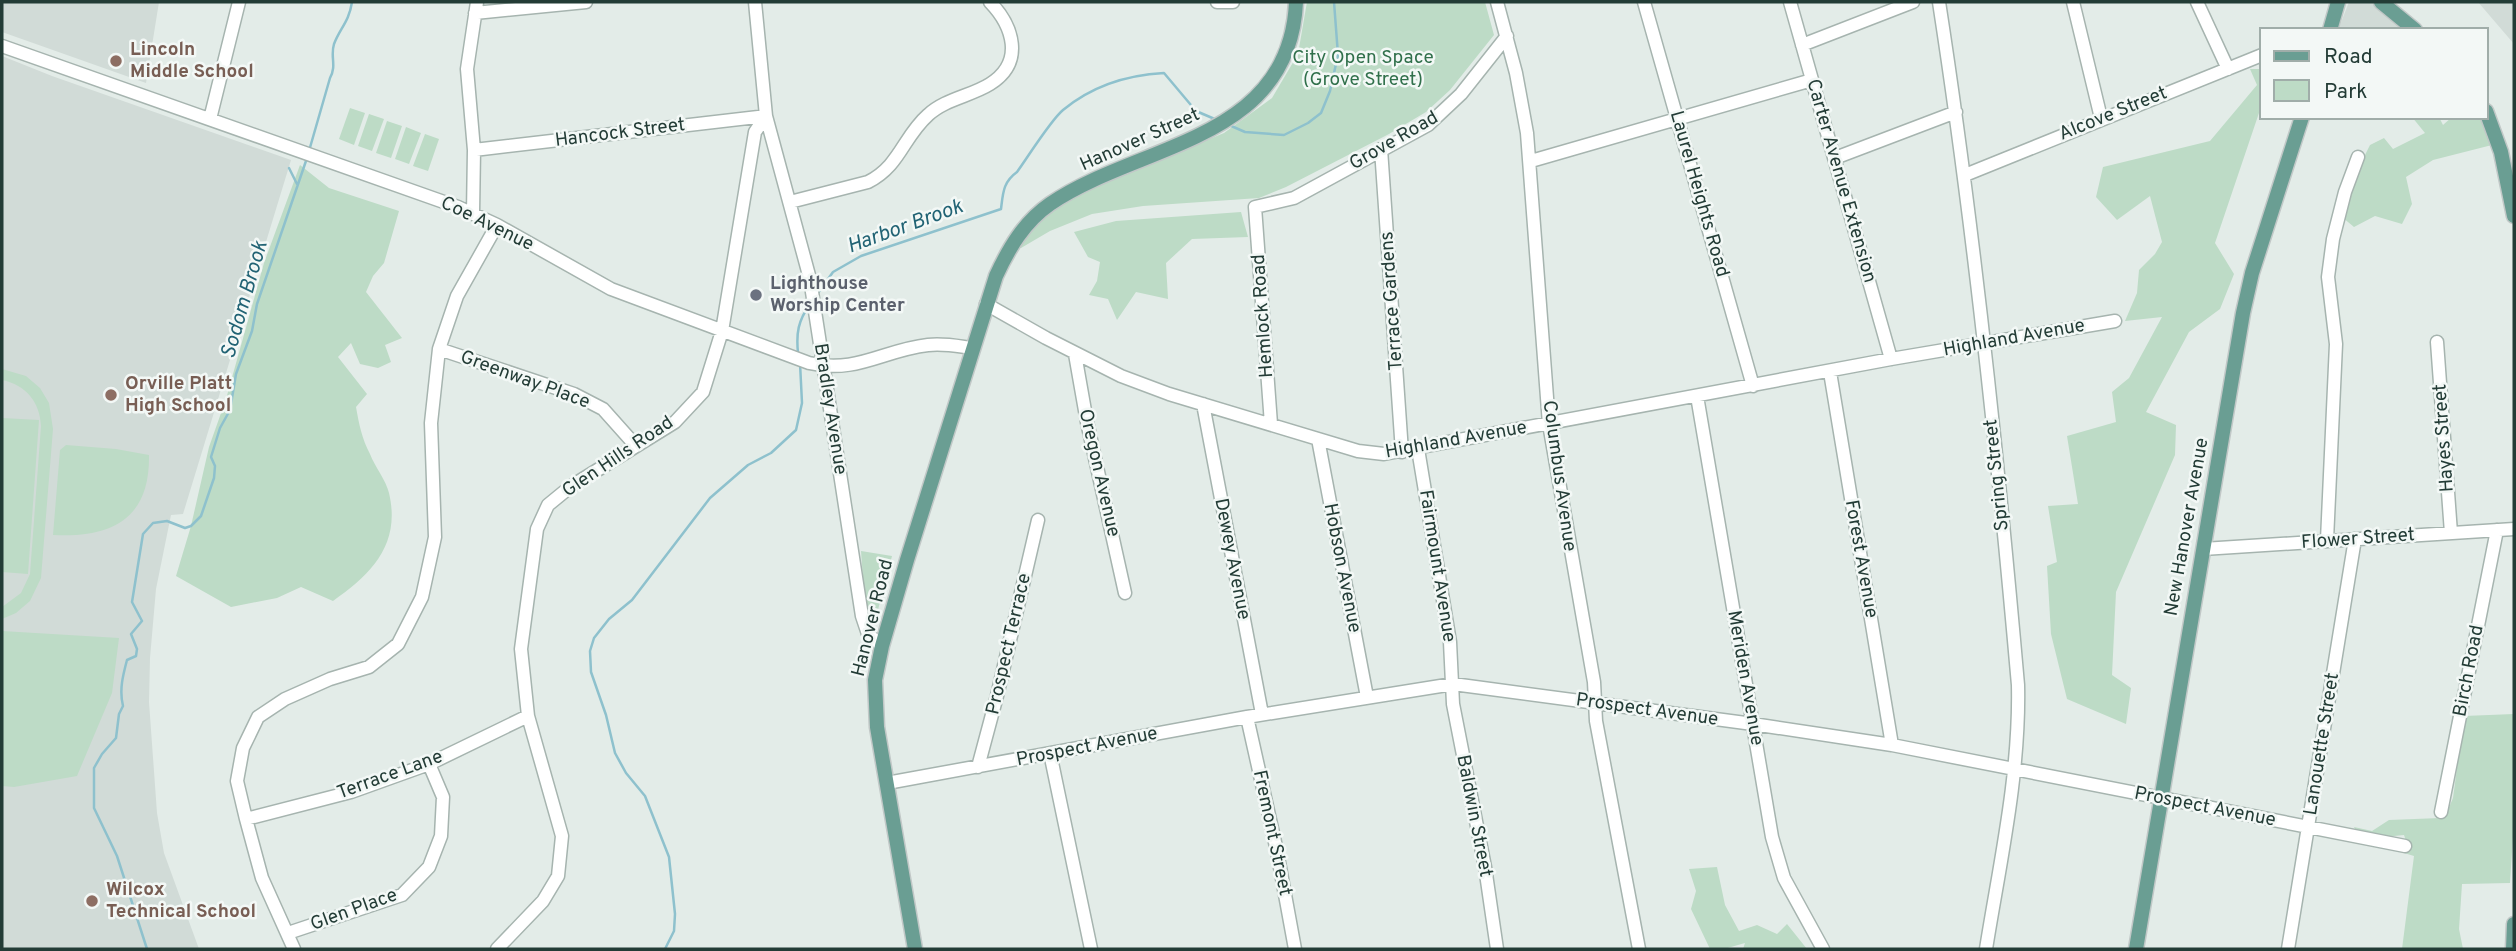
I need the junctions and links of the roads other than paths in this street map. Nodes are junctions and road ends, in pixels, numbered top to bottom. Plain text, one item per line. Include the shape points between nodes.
1 (239, 2) edge
2 (586, 2) edge
3 (755, 2) edge
4 (990, 2) edge
5 (1217, 2) edge
6 (1233, 2) edge
7 (1296, 2) edge
8 (1497, 2) edge
9 (1644, 2) edge
10 (1790, 2) edge
11 (1913, 2) edge
12 (1938, 2) edge
13 (2073, 2) edge
14 (2197, 2) edge
15 (2338, 2) edge
16 (2381, 2) edge
17 (476, 8) edge
18 (2328, 28) edge
19 (2413, 28) edge
20 (1507, 36) junction
21 (1802, 45) junction
22 (2, 46) edge
23 (2260, 56) edge
24 (2228, 69) junction
25 (1812, 80) junction
26 (1956, 112) junction
27 (766, 116) junction
28 (2488, 116) edge
29 (2101, 118) junction
30 (211, 119) junction
31 (1678, 119) junction
32 (2301, 119) edge
33 (1381, 149) junction
34 (474, 150) junction
35 (1835, 158) junction
36 (2358, 158) dead end
37 (1531, 161) junction
38 (1965, 175) junction
39 (790, 202) junction
40 (1255, 207) joint
41 (473, 213) junction
42 (2514, 216) edge
43 (497, 225) junction
44 (986, 304) junction
45 (2115, 321) dead end
46 (722, 331) junction
47 (2437, 342) dead end
48 (1984, 343) junction
49 (972, 348) junction
50 (439, 349) junction
51 (1075, 354) junction
52 (1891, 359) junction
53 (824, 366) junction
54 (1830, 372) junction
55 (1754, 386) junction
56 (1697, 396) junction
57 (1203, 404) junction
58 (1271, 424) junction
59 (1549, 424) junction
60 (1318, 439) junction
61 (636, 446) junction
62 (1418, 449) junction
63 (1402, 452) junction
64 (1038, 520) dead end
65 (2514, 529) edge
66 (2497, 530) junction
67 (2451, 533) junction
68 (2356, 539) junction
69 (2327, 540) junction
70 (2203, 549) junction
71 (1125, 593) dead end
72 (882, 646) junction
73 (1453, 684) junction
74 (1367, 697) junction
75 (1595, 703) junction
76 (1262, 715) junction
77 (528, 716) junction
78 (1247, 717) junction
79 (1753, 724) junction
80 (1892, 746) junction
81 (1050, 753) junction
82 (429, 764) junction
83 (978, 767) junction
84 (2014, 768) junction
85 (887, 783) junction
86 (2161, 799) junction
87 (2441, 812) dead end
88 (246, 819) junction
89 (2308, 828) junction
90 (2405, 846) dead end
91 (2514, 924) edge
92 (288, 933) junction
93 (294, 949) edge
94 (497, 949) edge
95 (915, 949) edge
96 (1091, 949) edge
97 (1295, 949) edge
98 (1497, 949) edge
99 (1639, 949) edge
100 (1823, 949) edge
101 (1986, 949) edge
102 (2136, 949) edge
103 (2288, 949) edge
104 (2513, 949) edge

1 - 30 street
2 - 17 street
3 - 27 street, Bradley Avenue
4 - 39 street via 1011,32 1012,54 998,78 926,117 878,177
5 - 6 street
7 - 44 main road, Hanover Street via 1281,59 1245,107 1214,129 1050,205 1008,250
8 - 20 street, Columbus Avenue
9 - 31 street, Laurel Heights Road
10 - 21 street, Carter Avenue Extension
11 - 21 street
12 - 26 street, Spring Street
13 - 29 street
14 - 24 street
15 - 18 main road
16 - 19 main road
17 - 34 street via 467,69
20 - 33 street, Grove Road via 1446,111
20 - 37 street, Columbus Avenue
21 - 25 street, Carter Avenue Extension
22 - 30 street, Coe Avenue
23 - 24 street, Alcove Street
24 - 29 street, Alcove Street
25 - 31 street
25 - 35 street, Carter Avenue Extension
26 - 35 street
26 - 38 street, Spring Street
27 - 34 street, Hancock Street
27 - 39 street, Bradley Avenue
27 - 46 street, Glen Hills Road via 755,132
28 - 42 main road via 2501,152
29 - 38 street, Alcove Street
30 - 41 street, Coe Avenue
31 - 37 street
31 - 55 street, Laurel Heights Road
32 - 70 main road, New Hanover Avenue via 2247,293
33 - 40 street, Grove Road via 1294,198
33 - 63 street, Terrace Gardens
34 - 41 street
35 - 52 street, Carter Avenue Extension
36 - 69 street via 2345,192 2328,271 2336,344
37 - 59 street, Columbus Avenue
38 - 48 street, Spring Street
39 - 53 street, Bradley Avenue via 805,253
40 - 58 street, Hemlock Road
41 - 43 street, Coe Avenue
43 - 46 street, Coe Avenue via 611,289
43 - 50 street via 457,296
44 - 49 main road, Hanover Road
44 - 51 street, Highland Avenue
45 - 48 street, Highland Avenue
46 - 53 street, Coe Avenue
46 - 61 street, Glen Hills Road via 703,392 675,422
47 - 67 street, Hayes Street
48 - 52 street, Highland Avenue
48 - 84 street, Spring Street via 2018,685
49 - 53 street, Coe Avenue via 928,345 847,367
49 - 72 main road, Hanover Road
50 - 61 street, Greenway Place via 574,394 603,409
50 - 88 street via 431,423 435,537 422,597 398,644 369,667 285,699 258,717 243,748 237,782
51 - 57 street, Highland Avenue via 1121,376
51 - 71 street, Oregon Avenue
52 - 54 street, Highland Avenue
53 - 72 street, Bradley Avenue via 862,616 868,634
54 - 55 street, Highland Avenue
54 - 80 street, Forest Avenue
55 - 56 street, Highland Avenue
56 - 59 street, Highland Avenue
56 - 79 street, Meriden Avenue
57 - 58 street, Highland Avenue
57 - 76 street, Dewey Avenue
58 - 60 street, Highland Avenue
59 - 62 street, Highland Avenue
59 - 75 street, Columbus Avenue
60 - 63 street, Highland Avenue via 1371,453
60 - 74 street, Hobson Avenue
61 - 77 street, Glen Hills Road via 570,486 548,505 537,529 521,649
62 - 63 street, Highland Avenue
62 - 73 street, Fairmount Avenue
64 - 83 street, Prospect Terrace
65 - 66 street, Flower Street
66 - 67 street, Flower Street
66 - 87 street, Birch Road
67 - 68 street, Flower Street
68 - 69 street, Flower Street
68 - 89 street, Lanouette Street
69 - 70 street, Flower Street
70 - 86 main road, New Hanover Avenue
72 - 85 main road, Hanover Road via 875,710
73 - 74 street, Prospect Avenue
73 - 75 street, Prospect Avenue
73 - 98 street, Baldwin Street via 1452,704
74 - 76 street, Prospect Avenue
75 - 79 street, Prospect Avenue
75 - 99 street, Columbus Avenue
76 - 78 street, Prospect Avenue
77 - 82 street, Terrace Lane
77 - 94 street, Glen Hills Road via 562,836 558,876 543,901
78 - 81 street, Prospect Avenue
78 - 97 street, Fremont Street
79 - 80 street, Prospect Avenue
79 - 100 street, Meriden Avenue via 1777,857
80 - 84 street, Prospect Avenue
81 - 83 street, Prospect Avenue
81 - 96 street
82 - 88 street, Terrace Lane via 351,792
82 - 92 street, Glen Place via 443,797 441,836 429,867 402,895
83 - 85 street, Prospect Avenue
84 - 86 street, Prospect Avenue
84 - 101 street, Spring Street
85 - 95 main road, Hanover Road
86 - 89 street, Prospect Avenue
86 - 102 main road, New Hanover Avenue
88 - 92 street via 262,878
89 - 90 street, Prospect Avenue
89 - 103 street, Lanouette Street
91 - 104 main road
92 - 93 street

